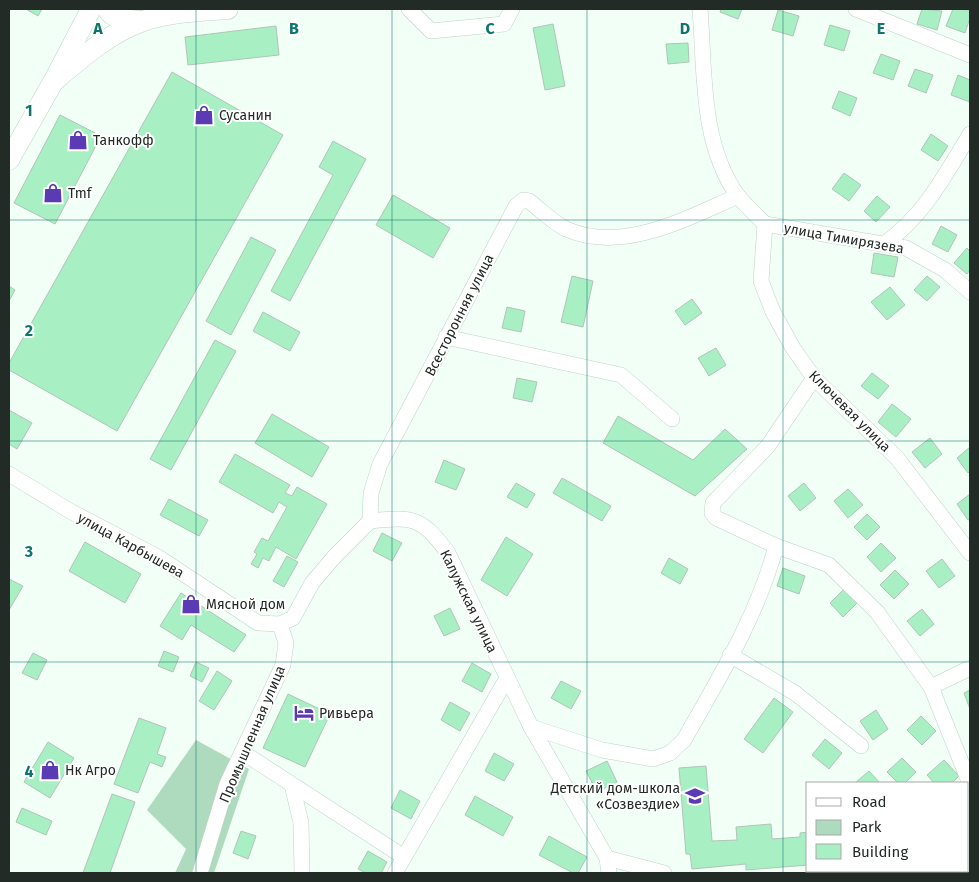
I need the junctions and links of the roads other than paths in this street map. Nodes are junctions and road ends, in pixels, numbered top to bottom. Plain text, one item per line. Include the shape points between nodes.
1 (91, 9) edge
2 (107, 9) edge
3 (228, 9) edge
4 (409, 9) edge
5 (512, 9) edge
6 (700, 9) edge
7 (856, 9) edge
8 (196, 10) edge
9 (143, 21) junction
10 (970, 55) edge
11 (54, 82) junction
12 (970, 134) edge
13 (9, 160) edge
14 (738, 196) junction
15 (765, 224) junction
16 (884, 244) junction
17 (970, 292) edge
18 (446, 337) junction
19 (814, 378) junction
20 (672, 419) dead end
21 (9, 474) edge
22 (370, 521) junction
23 (776, 546) junction
24 (970, 553) edge
25 (280, 624) junction
26 (730, 655) junction
27 (970, 668) edge
28 (507, 678) junction
29 (931, 687) junction
30 (531, 727) junction
31 (861, 746) dead end
32 (242, 752) junction
33 (970, 784) edge
34 (292, 785) junction
35 (404, 857) junction
36 (607, 858) junction
37 (200, 873) edge
38 (302, 873) edge
39 (395, 873) edge
40 (609, 873) edge
41 (664, 873) edge

1 - 11 main road
2 - 9 main road via 122,19
3 - 8 main road
4 - 5 street via 431,31 504,24
6 - 14 street via 709,121 716,152
7 - 10 street
8 - 9 main road
9 - 11 main road via 87,53
11 - 13 main road
12 - 16 street via 930,198 899,234
14 - 15 street
14 - 18 street, Всесторонняя улица via 668,226 638,235 607,236 584,236 564,228 529,201 523,200 516,206
15 - 16 street, улица Тимирязева
15 - 19 street, Ключевая улица via 762,281 773,312
16 - 17 street, улица Тимирязева via 906,248 945,270
18 - 20 street via 621,375
18 - 22 street, Всесторонняя улица via 380,464 371,493
19 - 23 street via 768,446 712,503 712,513 716,518
19 - 24 street, Ключевая улица via 897,458
21 - 25 street, улица Карбышева via 70,511 158,557 258,623
22 - 25 street via 312,584 293,618
22 - 28 street, Калужская улица via 404,518 421,523 435,536 448,553
23 - 26 street via 767,582
23 - 29 street via 829,565 877,612
25 - 32 street, Промышленная улица via 286,643 283,665
26 - 30 street via 684,740 670,753 653,759 602,750
26 - 31 street via 795,693
27 - 29 street
28 - 30 street, Калужская улица
28 - 35 street
29 - 33 street
30 - 36 street, Калужская улица
32 - 34 street
32 - 37 street, Промышленная улица via 227,784
34 - 35 street
34 - 38 street via 301,823
35 - 39 street
36 - 40 street, Калужская улица
36 - 41 street

